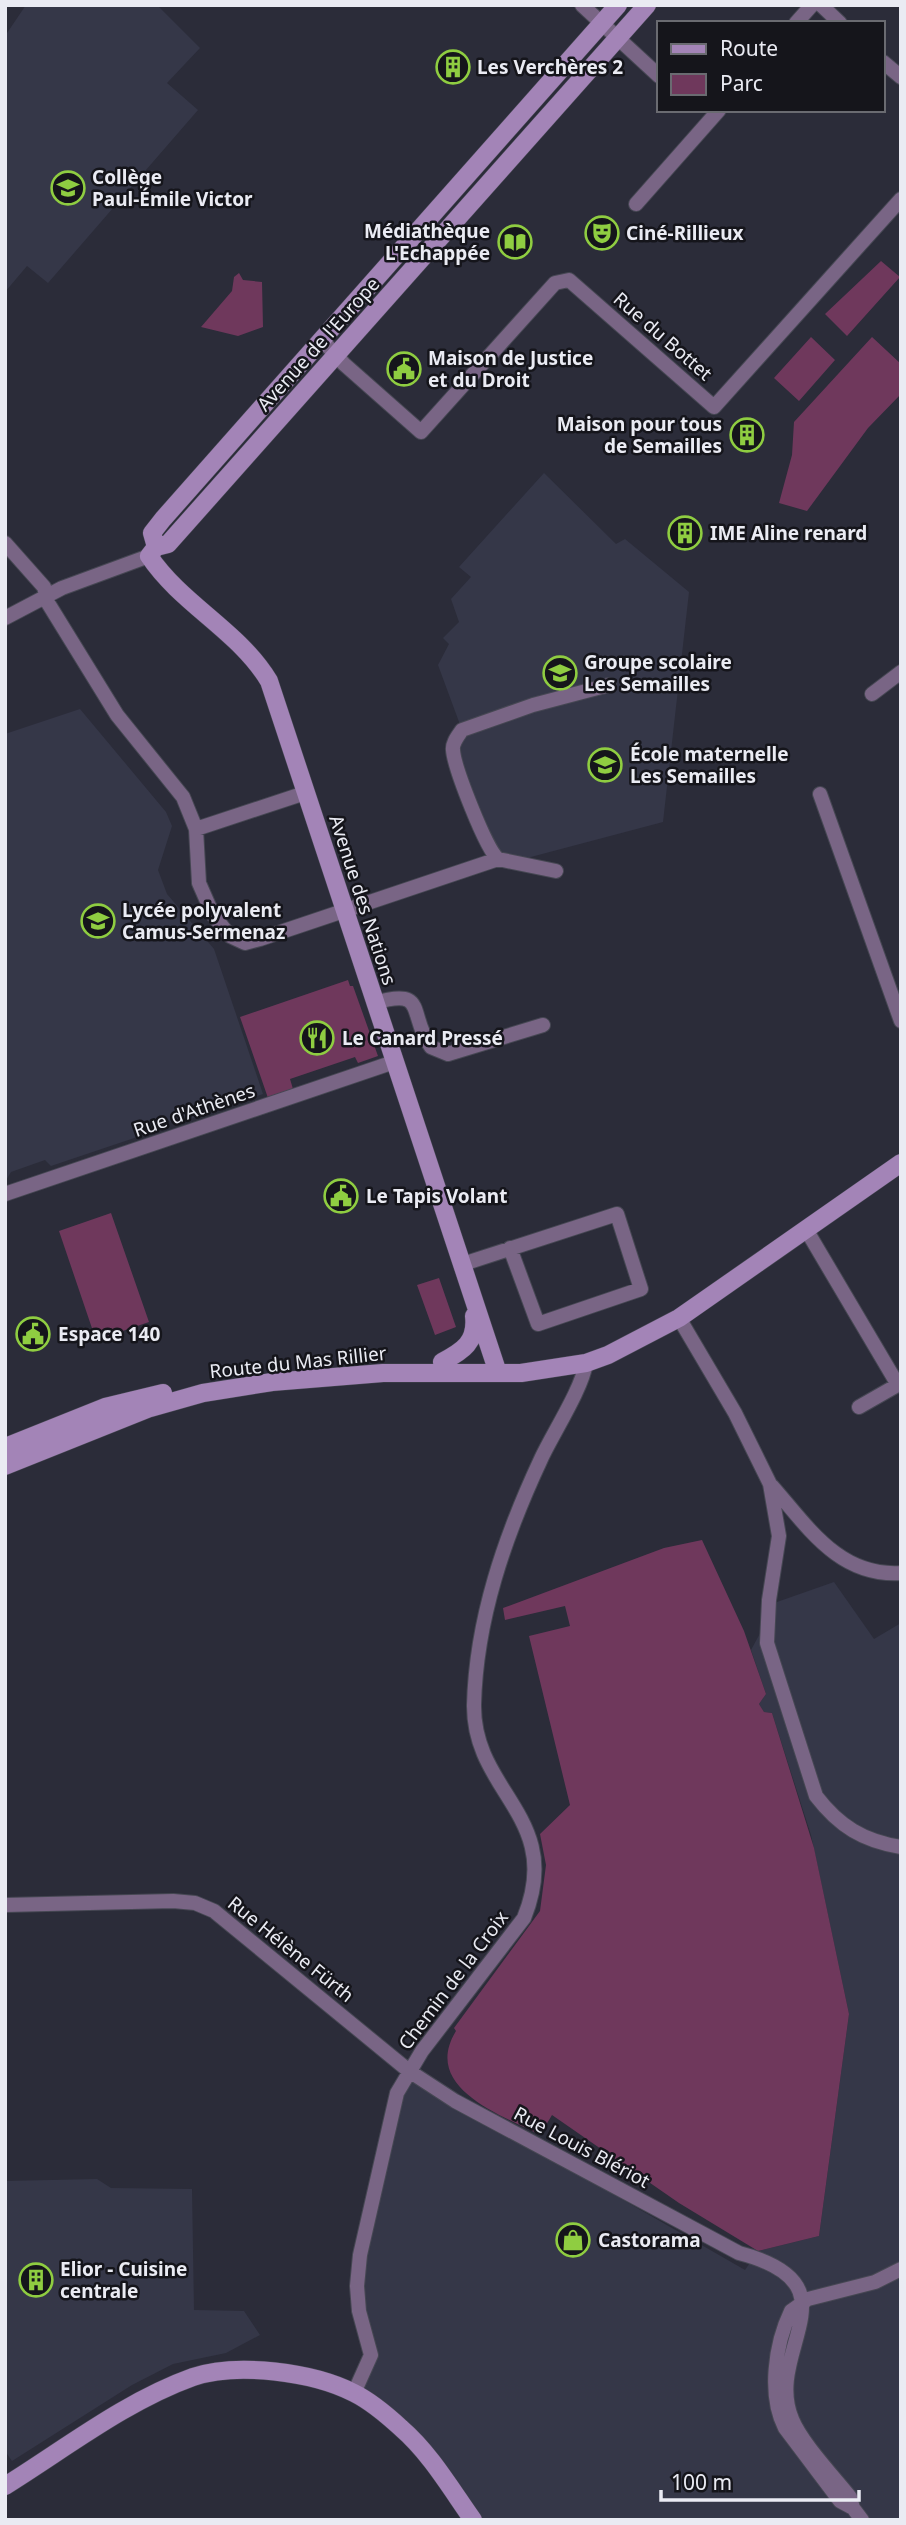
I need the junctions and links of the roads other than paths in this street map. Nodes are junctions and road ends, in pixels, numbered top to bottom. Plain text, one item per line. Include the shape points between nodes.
1 (582, 5) edge
2 (618, 5) edge
3 (647, 5) edge
4 (812, 5) edge
5 (821, 5) edge
6 (798, 21) edge
7 (838, 21) edge
8 (602, 22) junction
9 (618, 38) junction
10 (885, 64) edge
11 (657, 74) edge
12 (901, 77) edge
13 (714, 116) edge
14 (901, 199) edge
15 (636, 204) dead end
16 (322, 340) junction
17 (337, 354) junction
18 (5, 543) edge
19 (153, 551) junction
20 (46, 596) junction
21 (5, 618) edge
22 (901, 672) edge
23 (609, 685) dead end
24 (872, 694) dead end
25 (305, 793) junction
26 (820, 794) dead end
27 (197, 829) junction
28 (498, 859) junction
29 (556, 871) dead end
30 (344, 913) junction
31 (374, 1003) junction
32 (901, 1021) edge
33 (543, 1025) dead end
34 (394, 1062) junction
35 (901, 1163) edge
36 (5, 1194) edge
37 (807, 1231) junction
38 (510, 1248) junction
39 (463, 1264) junction
40 (472, 1298) junction
41 (679, 1318) junction
42 (442, 1362) junction
43 (586, 1363) junction
44 (497, 1368) junction
45 (899, 1384) edge
46 (859, 1407) dead end
47 (5, 1447) edge
48 (5, 1466) edge
49 (771, 1484) junction
50 (901, 1573) edge
51 (901, 1847) edge
52 (5, 1905) edge
53 (409, 2071) junction
54 (901, 2269) edge
55 (792, 2280) junction
56 (834, 2292) junction
57 (803, 2302) junction
58 (794, 2320) junction
59 (354, 2393) junction
60 (5, 2486) edge
61 (858, 2514) edge
62 (473, 2520) edge

1 - 8 street
2 - 8 street, Avenue de l'Europe
3 - 9 street, Avenue de l'Europe
4 - 6 street
5 - 7 street
8 - 9 street
8 - 16 street, Avenue de l'Europe
9 - 11 street
9 - 17 street, Avenue de l'Europe
10 - 12 street
13 - 15 street
14 - 17 street, Rue du Bottet via 715,407 569,280 555,283 421,432
16 - 17 street
16 - 19 street, Avenue de l'Europe via 163,519 152,533
17 - 19 street, Avenue de l'Europe via 168,544
18 - 20 street via 44,587
19 - 20 street, Avenue de l'Europe
19 - 25 street, Avenue des Nations via 163,576 256,660 277,704
20 - 21 street, Avenue de l'Europe
20 - 27 street via 95,684 183,797
22 - 24 street
23 - 28 street via 462,730 455,740 452,750 471,805 485,842
25 - 27 street
25 - 30 street, Avenue des Nations
26 - 32 street
27 - 30 street via 199,883 213,915 230,936 245,943
28 - 29 street
28 - 30 street
30 - 31 street, Avenue des Nations
31 - 33 street via 406,997 430,1047 448,1054
31 - 34 street, Avenue des Nations
34 - 36 street, Rue d'Athènes
34 - 39 street, Avenue des Nations
35 - 37 street, Route du Mas Rillier
37 - 41 street, Route du Mas Rillier
37 - 45 street
38 - 38 street via 617,1214 641,1289 538,1324
38 - 39 street
39 - 40 street, Avenue des Nations
40 - 42 street, Avenue des Nations via 474,1338
40 - 44 street, Avenue des Nations
41 - 43 street, Route du Mas Rillier via 628,1347
41 - 49 street via 736,1413
42 - 44 street, Route du Mas Rillier
42 - 47 street, Route du Mas Rillier via 227,1378 105,1407
43 - 44 street, Route du Mas Rillier
43 - 53 street, Chemin de la Croix via 497,1567 478,1659 476,1734 486,1761 526,1825 536,1872 533,1897 524,1918
44 - 48 street, Route du Mas Rillier via 272,1382 203,1393 150,1408
45 - 46 street
49 - 50 street via 836,1557 890,1574
49 - 51 street via 779,1536 767,1643 816,1796 853,1833
52 - 53 street, Rue Hélène Fürth via 195,1903 214,1911
53 - 55 street, Rue Louis Blériot via 455,2102 739,2253 758,2258
53 - 59 street, Chemin de la Croix via 397,2093 359,2255 359,2311 371,2355
54 - 56 street via 875,2282
55 - 56 street
55 - 57 street
56 - 57 street
56 - 58 street
57 - 58 street via 791,2311
58 - 61 street via 773,2387 779,2416 841,2501
59 - 60 street via 304,2376 246,2370 195,2376 137,2402
59 - 62 street via 402,2429 437,2468

